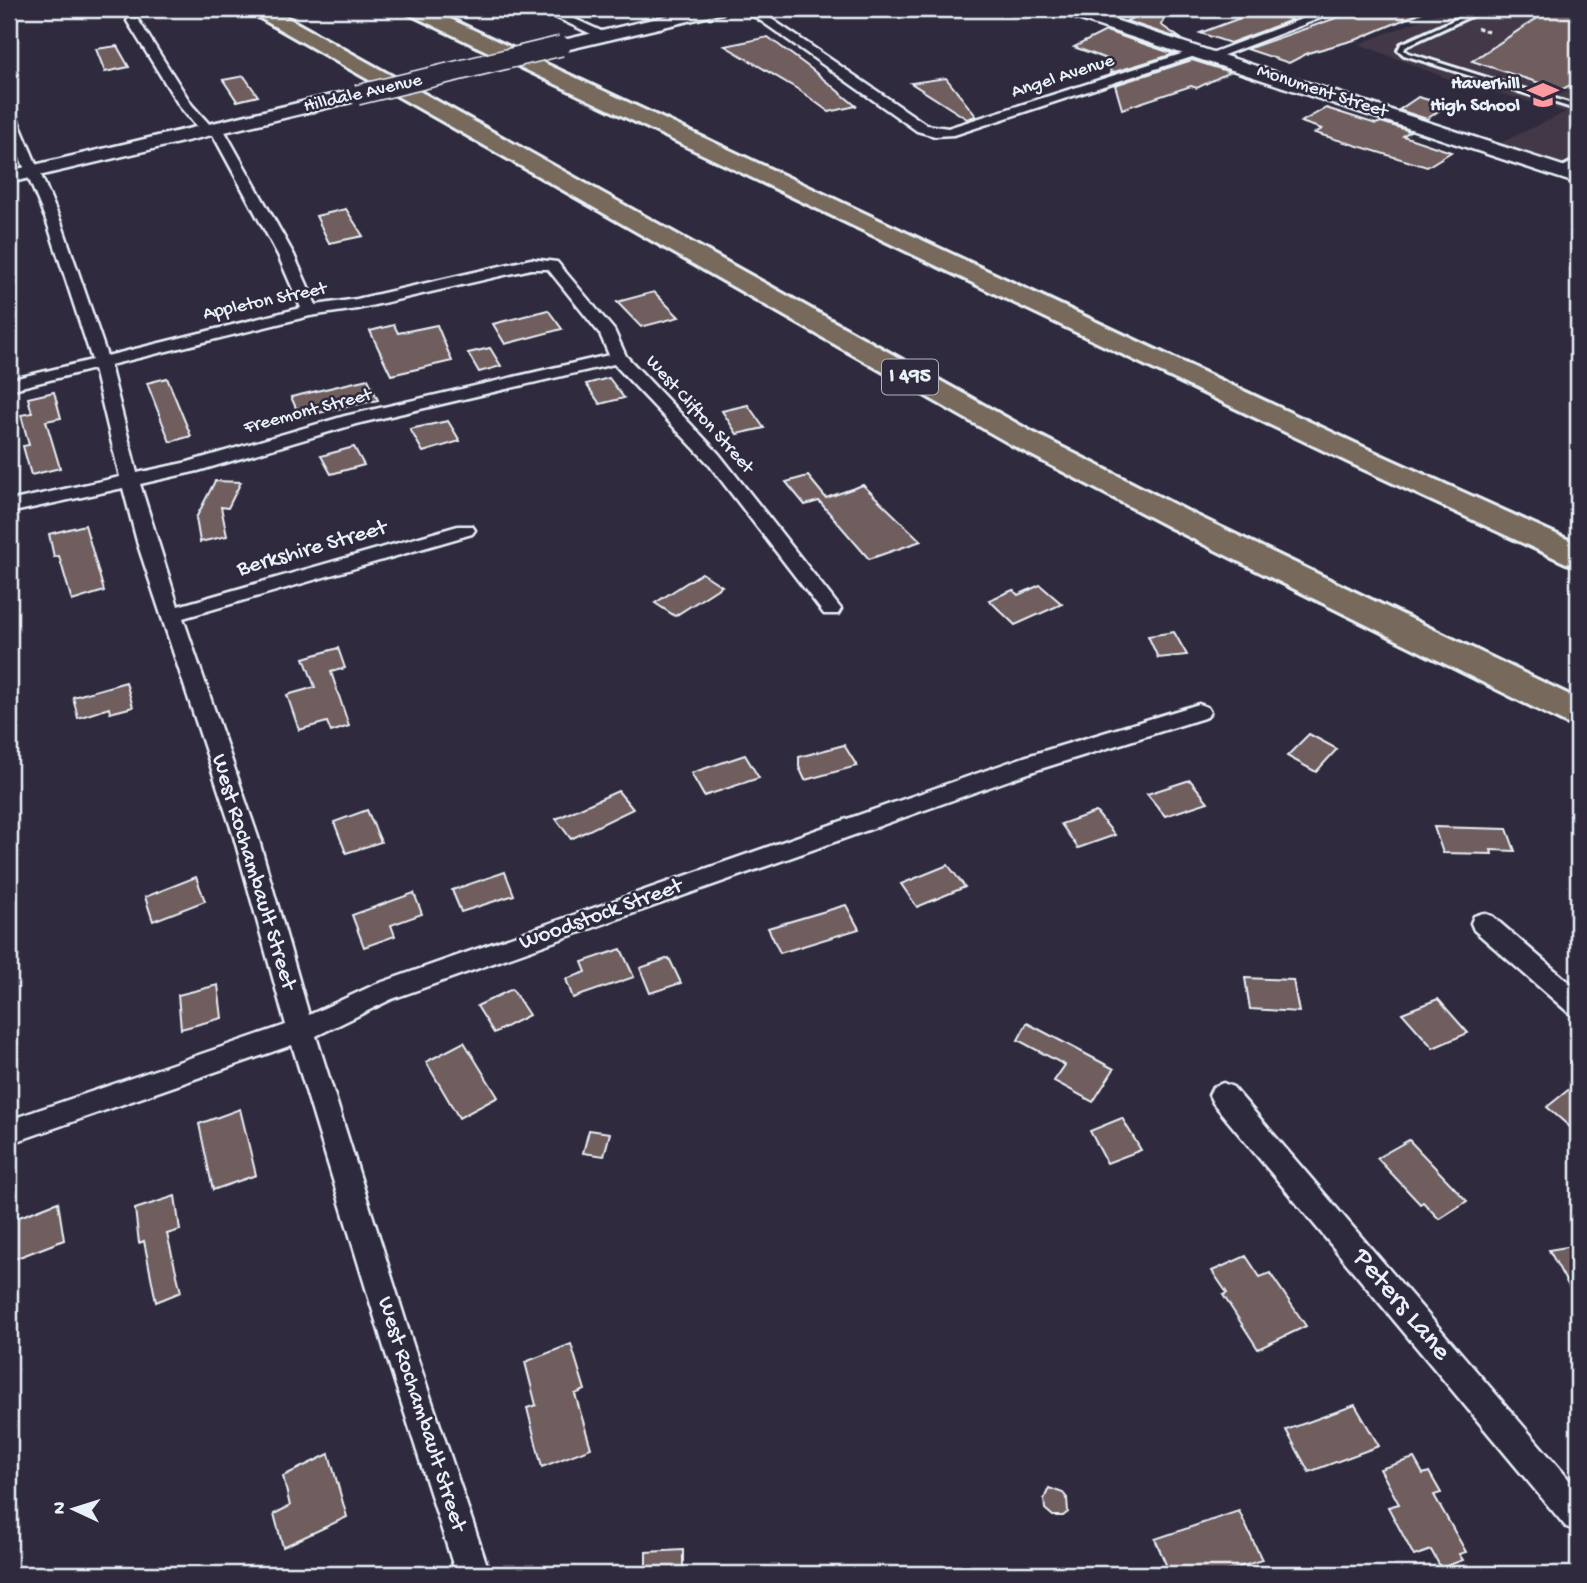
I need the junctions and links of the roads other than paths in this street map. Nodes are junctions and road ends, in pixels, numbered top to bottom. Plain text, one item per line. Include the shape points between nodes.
1 (258, 9) edge
2 (414, 9) edge
3 (544, 9) edge
4 (717, 9) edge
5 (750, 9) edge
6 (1065, 9) edge
7 (1127, 9) edge
8 (1338, 9) edge
9 (1483, 9) edge
10 (1096, 19) junction
11 (133, 21) dead end
12 (606, 36) junction
13 (1206, 54) junction
14 (1577, 107) edge
15 (9, 116) edge
16 (212, 129) junction
17 (1578, 161) edge
18 (1559, 171) junction
19 (20, 174) edge
20 (1578, 178) edge
21 (530, 264) joint
22 (310, 310) junction
23 (618, 358) junction
24 (101, 362) junction
25 (9, 385) edge
26 (130, 480) junction
27 (9, 507) edge
28 (465, 530) dead end
29 (1578, 556) edge
30 (831, 609) dead end
31 (173, 614) junction
32 (1199, 712) dead end
33 (1578, 714) edge
34 (1483, 923) dead end
35 (1578, 1005) edge
36 (301, 1031) junction
37 (1223, 1094) dead end
38 (9, 1132) edge
39 (1578, 1515) edge
40 (473, 1574) edge

1 - 33 highway, I 495 via 1023,439
2 - 29 highway
3 - 12 street
4 - 12 main road, Hilldale Avenue
5 - 13 street, Angel Avenue via 922,128 935,132 989,121
6 - 10 main road, Monument Street
7 - 10 street
8 - 13 street, Angel Avenue
9 - 14 lane via 1403,45 1401,50
10 - 13 main road, Monument Street
11 - 16 street via 187,107
12 - 16 main road, Hilldale Avenue, bridge
13 - 18 main road, Monument Street
15 - 19 street, West Rochambault Street
16 - 19 main road, Hilldale Avenue
16 - 22 street via 286,255
17 - 18 lane
18 - 20 main road, Monument Street
19 - 24 street, West Rochambault Street via 55,225
21 - 22 street, Appleton Street via 357,304
21 - 23 street, West Clifton Street via 552,265 608,333
22 - 24 street, Appleton Street
23 - 26 street, Freemont Street via 351,420 192,467
23 - 30 street, West Clifton Street via 713,458
24 - 25 street, Appleton Street
24 - 26 street, West Rochambault Street
26 - 27 street, Freemont Street
26 - 31 street, West Rochambault Street
28 - 31 street, Berkshire Street
31 - 36 street, West Rochambault Street via 246,837
32 - 36 street, Woodstock Street via 1032,763 721,871 383,992
34 - 35 street
36 - 38 street, Woodstock Street
36 - 40 street, West Rochambault Street
37 - 39 street, Peters Lane

